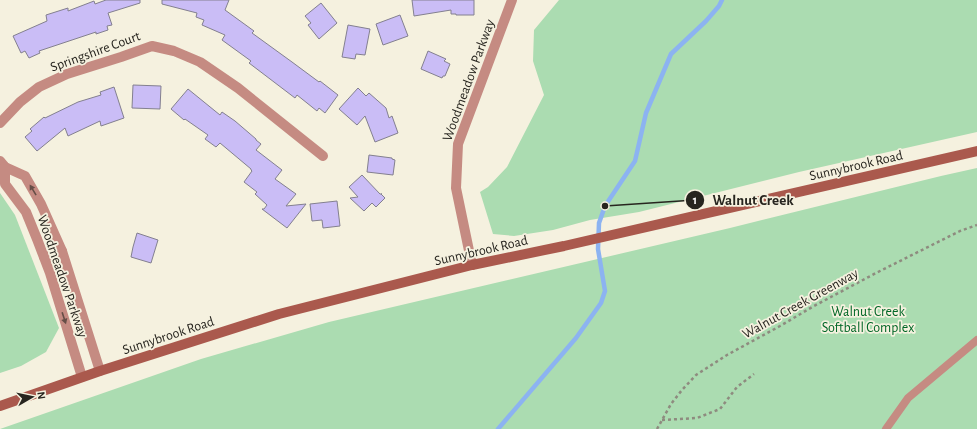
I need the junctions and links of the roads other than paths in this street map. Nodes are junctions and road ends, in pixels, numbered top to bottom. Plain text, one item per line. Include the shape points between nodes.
1 (512, 0) edge
2 (0, 123) edge
3 (977, 151) edge
4 (323, 156) dead end
5 (3, 164) edge
6 (62, 251) junction
7 (44, 257) junction
8 (472, 265) junction
9 (977, 340) edge
10 (100, 371) junction
11 (82, 377) junction
12 (0, 406) edge
13 (886, 429) edge

1 - 8 street, Woodmeadow Parkway via 458,144 456,188
2 - 4 street, Springshire Court via 39,87 67,74 152,46 174,51 200,62 238,88
3 - 8 main road, Sunnybrook Road via 654,226
6 -> 5 street, Woodmeadow Parkway via 42,204 25,176
5 - 7 street, Woodmeadow Parkway via 5,184 26,212
6 - 7 street
6 - 10 street, Woodmeadow Parkway
7 -> 11 street, Woodmeadow Parkway
8 - 10 main road, Sunnybrook Road via 280,314
9 - 13 lane via 908,398
10 - 11 main road, Sunnybrook Road
11 - 12 main road, Sunnybrook Road

